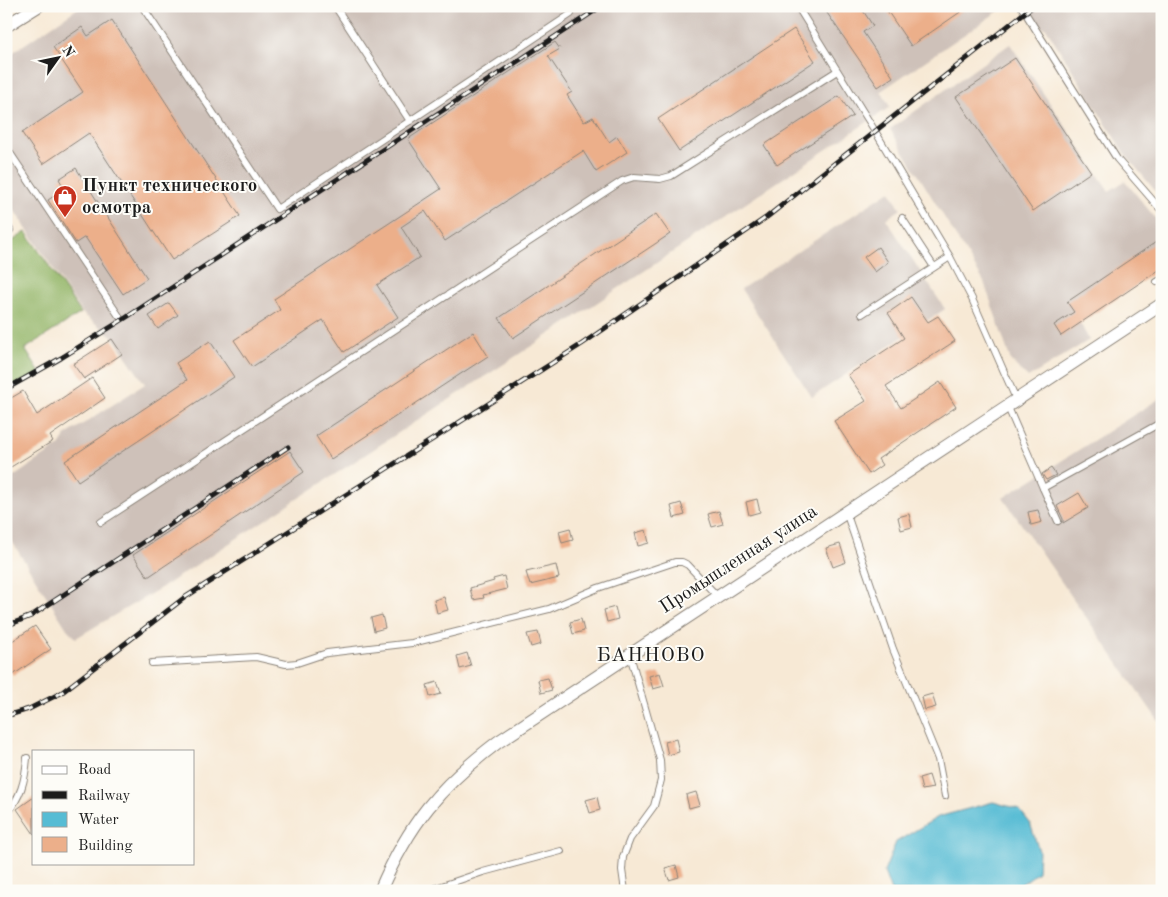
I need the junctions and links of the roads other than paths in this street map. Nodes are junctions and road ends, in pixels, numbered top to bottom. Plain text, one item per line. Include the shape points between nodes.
1 (38, 6) edge
2 (142, 6) edge
3 (335, 6) edge
4 (572, 6) edge
5 (1021, 6) edge
6 (799, 9) dead end
7 (6, 26) edge
8 (837, 71) junction
9 (410, 121) junction
10 (6, 147) edge
11 (1162, 211) edge
12 (902, 218) dead end
13 (6, 224) edge
14 (6, 232) edge
15 (950, 257) junction
16 (934, 267) junction
17 (1162, 304) edge
18 (862, 314) dead end
19 (119, 316) dead end
20 (1012, 402) junction
21 (1162, 422) edge
22 (1043, 488) junction
23 (846, 512) junction
24 (1058, 521) dead end
25 (101, 522) dead end
26 (718, 596) junction
27 (630, 654) junction
28 (152, 663) dead end
29 (27, 758) dead end
30 (945, 796) dead end
31 (6, 815) edge
32 (561, 850) dead end
33 (383, 890) edge
34 (348, 891) edge
35 (427, 891) edge
36 (625, 891) edge

1 - 7 street
2 - 9 lane via 277,209
3 - 9 lane
4 - 9 lane via 571,14
5 - 11 lane via 1117,159
6 - 8 lane
8 - 15 lane
8 - 25 lane via 671,176 660,179 634,177 622,181
10 - 19 lane
12 - 16 lane
13 - 14 lane via 10,230
15 - 16 lane
15 - 20 lane via 972,299
16 - 18 lane
17 - 20 street, Промышленная улица
20 - 22 lane
20 - 23 street, Промышленная улица
21 - 22 lane
22 - 24 lane
23 - 26 street, Промышленная улица
23 - 30 lane via 893,649 938,760
26 - 27 street, Промышленная улица
26 - 28 lane via 688,565 674,562 549,609 412,643 327,653 297,664 256,657
27 - 33 street, Промышленная улица via 468,765 418,820 396,856
27 - 36 lane via 660,760 661,780 654,806 630,839 623,857
29 - 31 lane via 25,782
32 - 35 lane
33 - 34 lane

